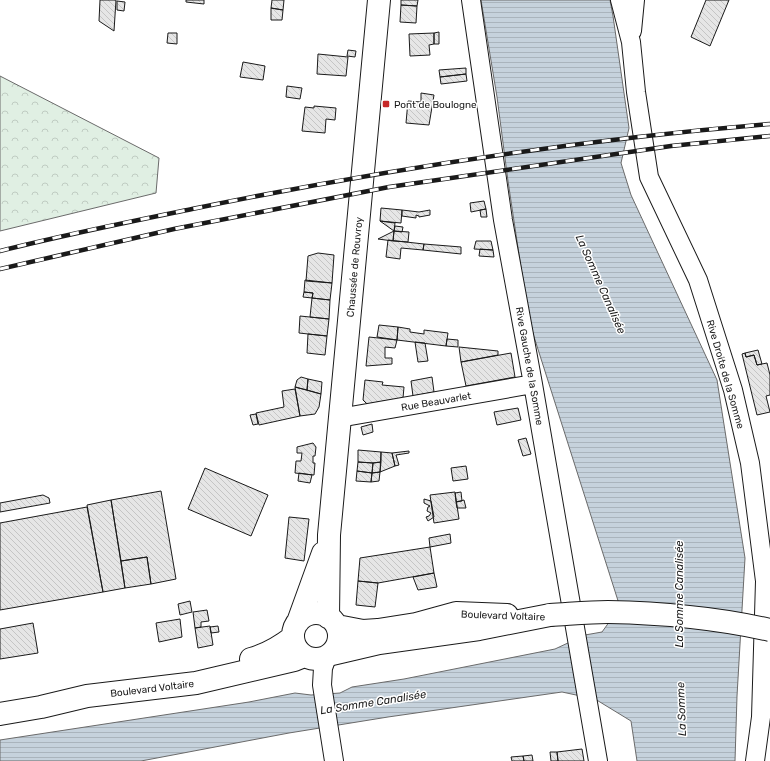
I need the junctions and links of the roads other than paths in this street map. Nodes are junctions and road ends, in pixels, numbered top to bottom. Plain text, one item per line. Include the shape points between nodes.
1 (379, 0) edge
2 (471, 0) edge
3 (620, 0) edge
4 (635, 0) edge
5 (631, 42) junction
6 (533, 384) junction
7 (339, 418) junction
8 (329, 535) junction
9 (550, 615) junction
10 (332, 621) junction
11 (295, 629) junction
12 (770, 630) edge
13 (318, 656) junction
14 (0, 705) edge
15 (766, 712) edge
16 (0, 714) edge
17 (334, 761) edge
18 (598, 761) edge
19 (755, 761) edge

1 - 7 main road, Chaussée de Rouvroy
2 - 6 street, Rive Gauche de la Somme via 503,220
3 - 5 street, Rive Droite de la Somme
4 - 5 street
5 - 15 street, Rive Droite de la Somme via 649,176 698,280 733,390 750,463 765,581
6 - 7 street, Rue Beauvarlet
6 - 18 street, Rive Gauche de la Somme
7 - 8 main road, Chaussée de Rouvroy
8 - 10 main road, Chaussée de Rouvroy
8 - 11 main road, Chaussée de Rouvroy
9 - 10 main road, Boulevard Voltaire via 456,613 416,624 371,631
9 - 12 main road, bridge via 607,612 656,614 705,618
9 - 13 main road, Boulevard Voltaire via 479,629 379,643
10 - 11 main road via 322,614 309,614
10 - 13 main road via 339,633 336,648
11 - 13 main road via 296,648
11 - 14 main road, Boulevard Voltaire via 283,645 265,655 242,662 193,672 101,682
13 - 16 main road, Boulevard Voltaire via 202,682 87,696
13 - 17 street via 323,668 322,685
15 - 19 street, Rive Droite de la Somme

